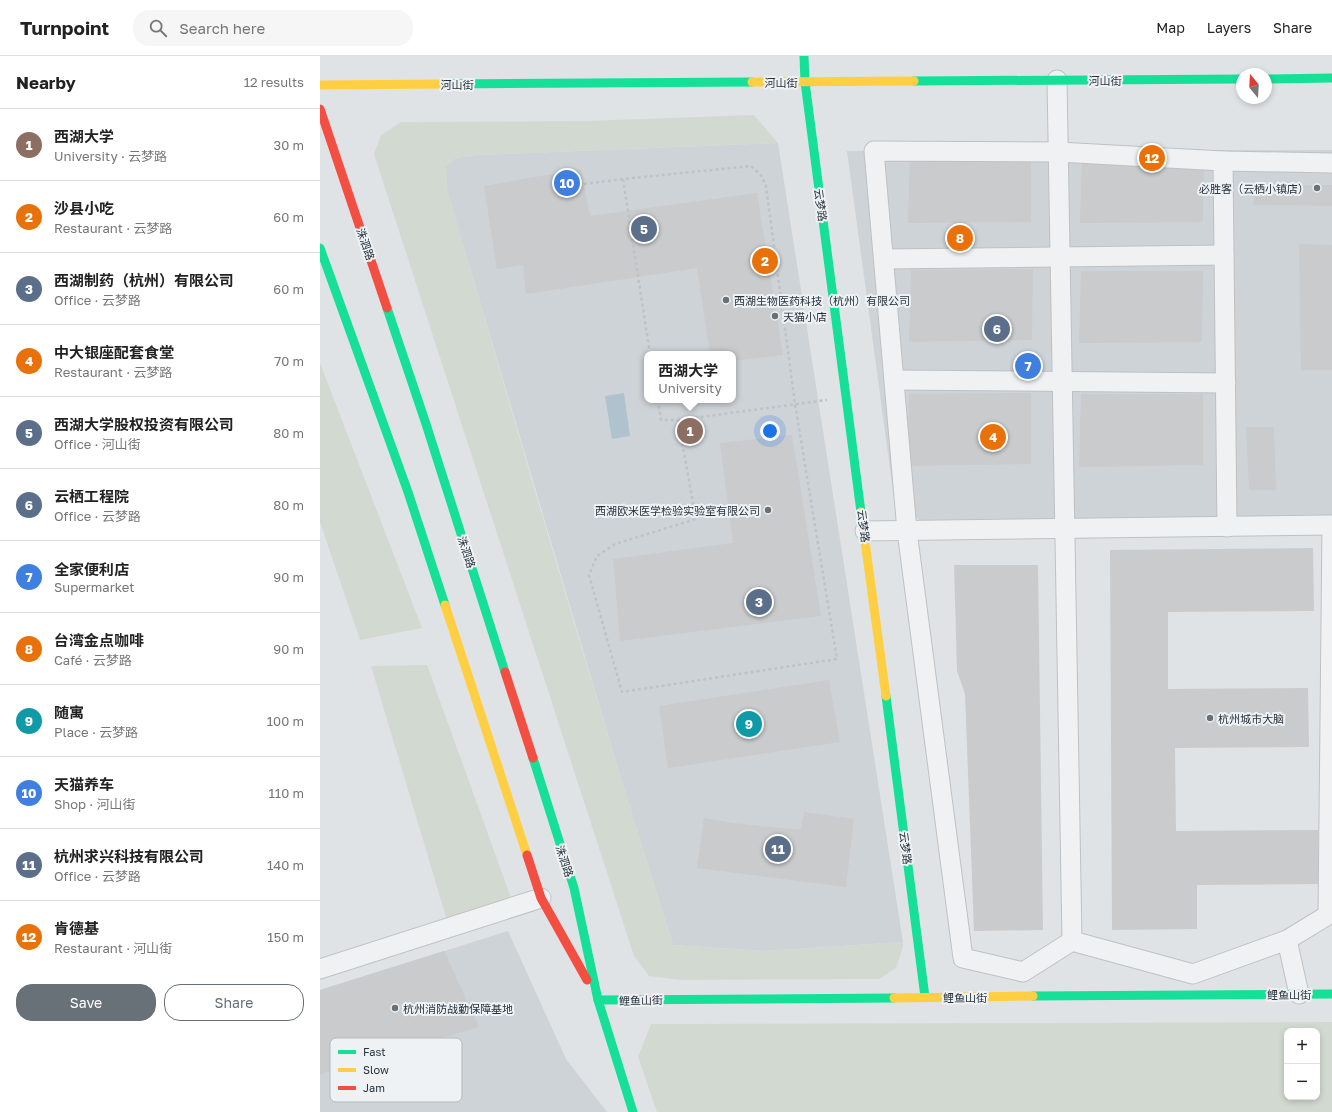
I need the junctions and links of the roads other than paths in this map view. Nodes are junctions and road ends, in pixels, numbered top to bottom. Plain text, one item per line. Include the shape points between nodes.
1 (804, 56) edge
2 (1332, 78) edge
3 (1236, 79) edge
4 (1272, 79) edge
5 (1057, 80) junction
6 (805, 82) junction
7 (320, 85) edge
8 (320, 108) edge
9 (1058, 152) junction
10 (1223, 161) junction
11 (1332, 162) edge
12 (320, 248) edge
13 (1224, 255) junction
14 (1060, 257) junction
15 (884, 259) junction
16 (894, 380) junction
17 (1062, 382) junction
18 (1226, 383) junction
19 (1332, 525) edge
20 (1227, 527) junction
21 (1065, 529) junction
22 (865, 531) junction
23 (907, 531) junction
24 (541, 898) junction
25 (1287, 940) junction
26 (1072, 941) junction
27 (320, 969) edge
28 (1299, 994) junction
29 (1332, 994) edge
30 (926, 997) junction
31 (598, 1000) junction
32 (633, 1112) edge

1 - 6 street, 云梦路
2 - 4 street
3 - 5 street, 河山街
5 - 6 street, 河山街
5 - 9 street
6 - 7 street, 河山街
6 - 22 street, 云梦路
8 - 31 street, 洙泗路 via 426,424 574,888
9 - 10 street
9 - 14 street
9 - 15 street via 874,151
10 - 11 street
10 - 13 street
12 - 24 street, 洙泗路 via 408,492
13 - 14 street
13 - 18 street
14 - 15 street
14 - 17 street
15 - 16 street
16 - 17 street
16 - 23 street
17 - 18 street
17 - 21 street
18 - 20 street
19 - 20 street
19 - 25 street via 1328,915
20 - 21 street
21 - 23 street
21 - 26 street
22 - 23 street
22 - 30 street, 云梦路
23 - 26 street via 963,958 1023,972
24 - 27 street
24 - 31 street, 洙泗路
25 - 26 street via 1193,974
25 - 28 street
28 - 29 street, 鲤鱼山街
28 - 30 street, 鲤鱼山街
30 - 31 street, 鲤鱼山街
31 - 32 street, 洙泗路

